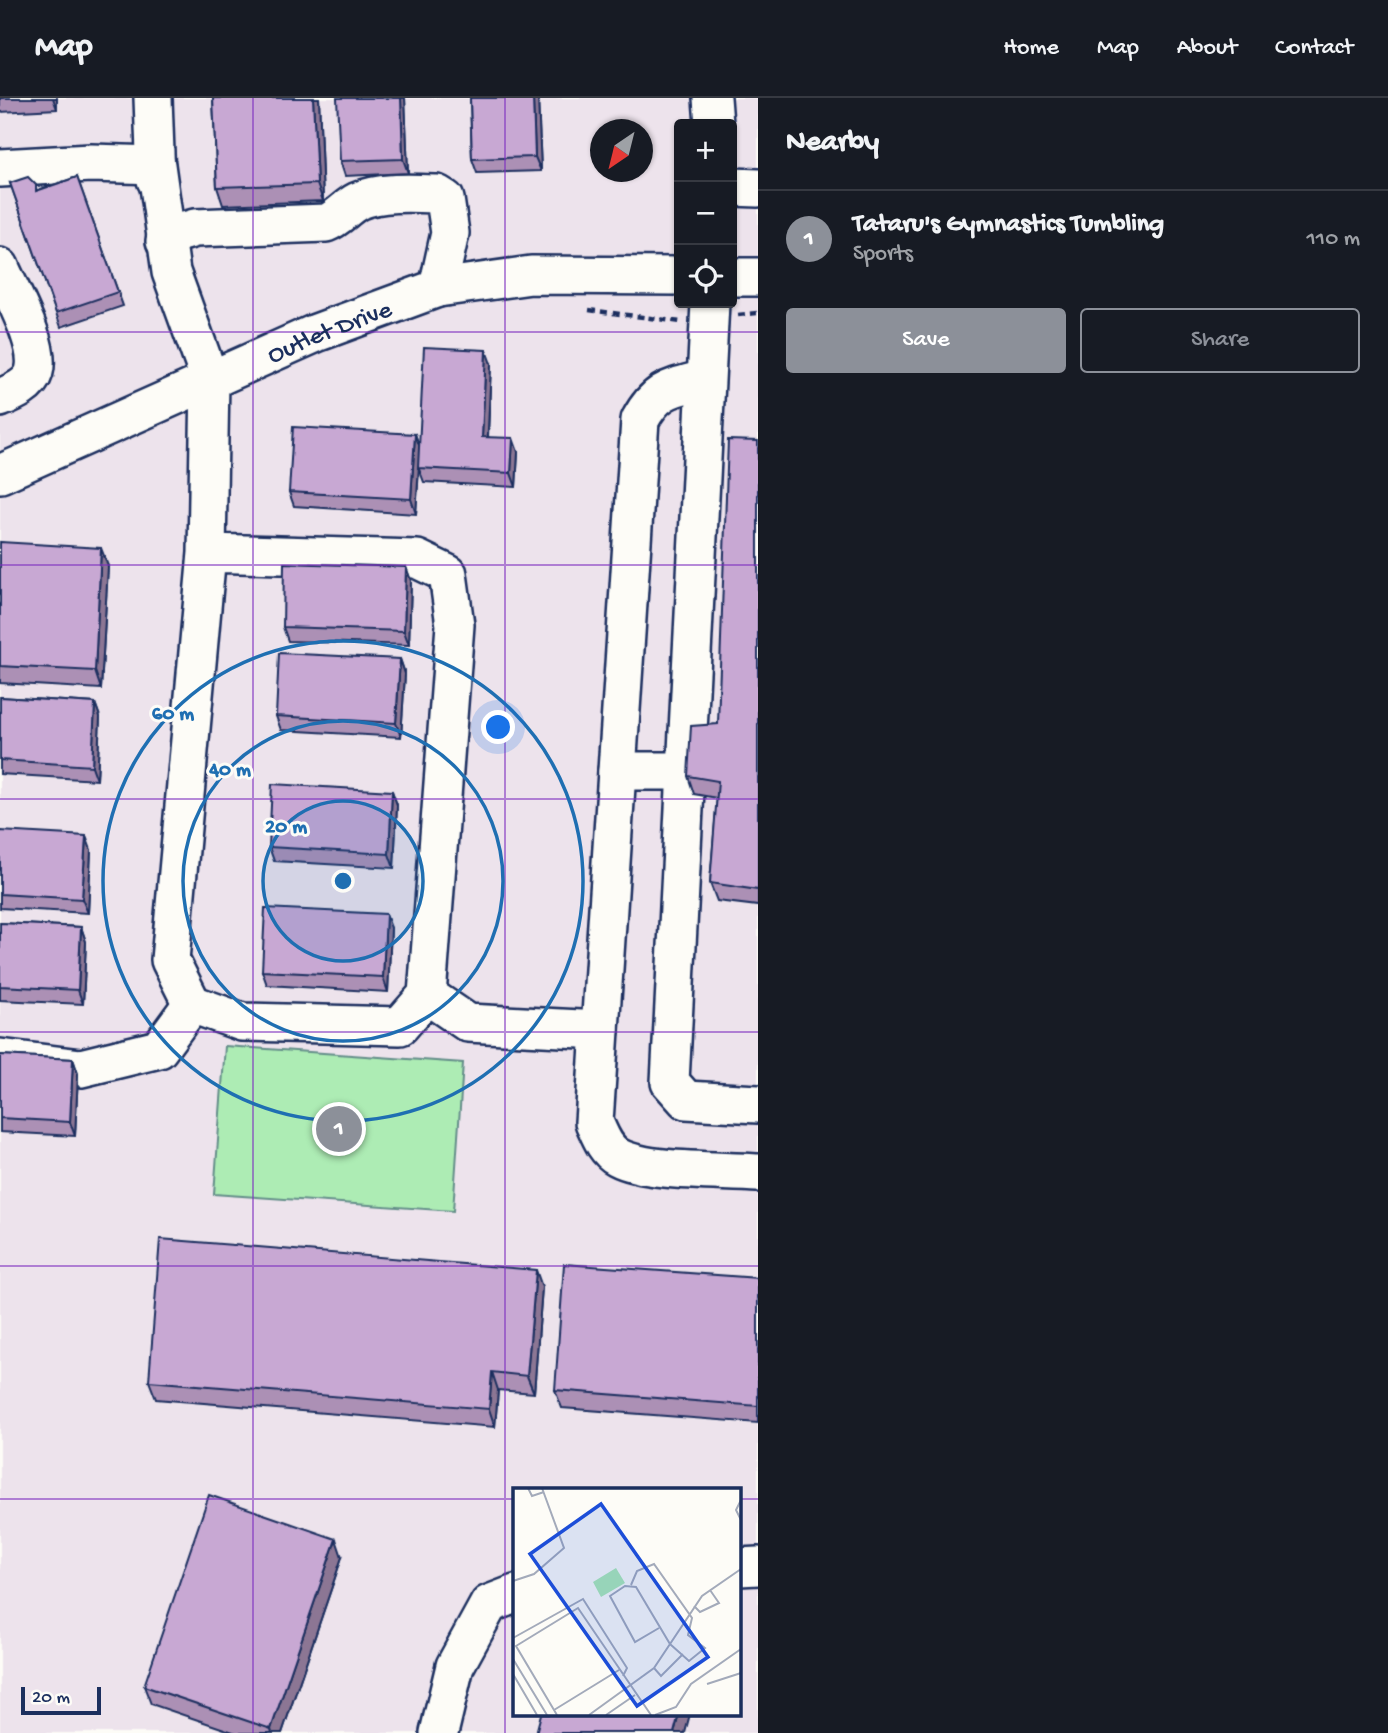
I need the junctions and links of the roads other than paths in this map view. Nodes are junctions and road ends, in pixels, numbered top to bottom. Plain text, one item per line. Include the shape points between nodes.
1 (153, 98) edge
2 (712, 98) edge
3 (714, 119) edge
4 (0, 168) edge
5 (156, 172) junction
6 (737, 187) edge
7 (758, 188) edge
8 (165, 241) junction
9 (0, 267) edge
10 (674, 276) edge
11 (737, 276) edge
12 (758, 277) edge
13 (438, 288) junction
14 (710, 311) edge
15 (705, 379) junction
16 (210, 380) junction
17 (0, 398) edge
18 (0, 474) edge
19 (206, 553) junction
20 (617, 771) junction
21 (686, 771) junction
22 (427, 995) junction
23 (192, 1004) junction
24 (600, 1030) junction
25 (0, 1058) edge
26 (758, 1104) edge
27 (758, 1173) edge
28 (758, 1566) edge
29 (740, 1567) edge
30 (513, 1595) edge
31 (439, 1733) edge

1 - 5 street
2 - 3 street
4 - 5 street via 91,163
5 - 8 street
6 - 7 street
8 - 13 street via 195,228 326,223 367,198 437,194 445,199 450,233
8 - 16 street via 171,272
9 - 17 street via 36,352 34,374 19,390
10 - 13 street, Outlet Drive via 531,275
11 - 12 street
13 - 16 street, Outlet Drive via 316,333
14 - 15 street
15 - 20 street via 663,391 649,403 640,421
15 - 21 street via 719,449
16 - 18 street, Outlet Drive
16 - 19 street
19 - 22 street via 417,559 448,574 455,625
19 - 23 street via 170,960
20 - 21 street
20 - 24 street
21 - 26 street via 670,1082 686,1100
22 - 23 street via 400,1026 242,1022
22 - 24 street via 468,1023
23 - 25 street via 159,1049 81,1068
24 - 27 street via 594,1122 616,1156 637,1164
28 - 29 street
30 - 31 street via 489,1604 455,1666

